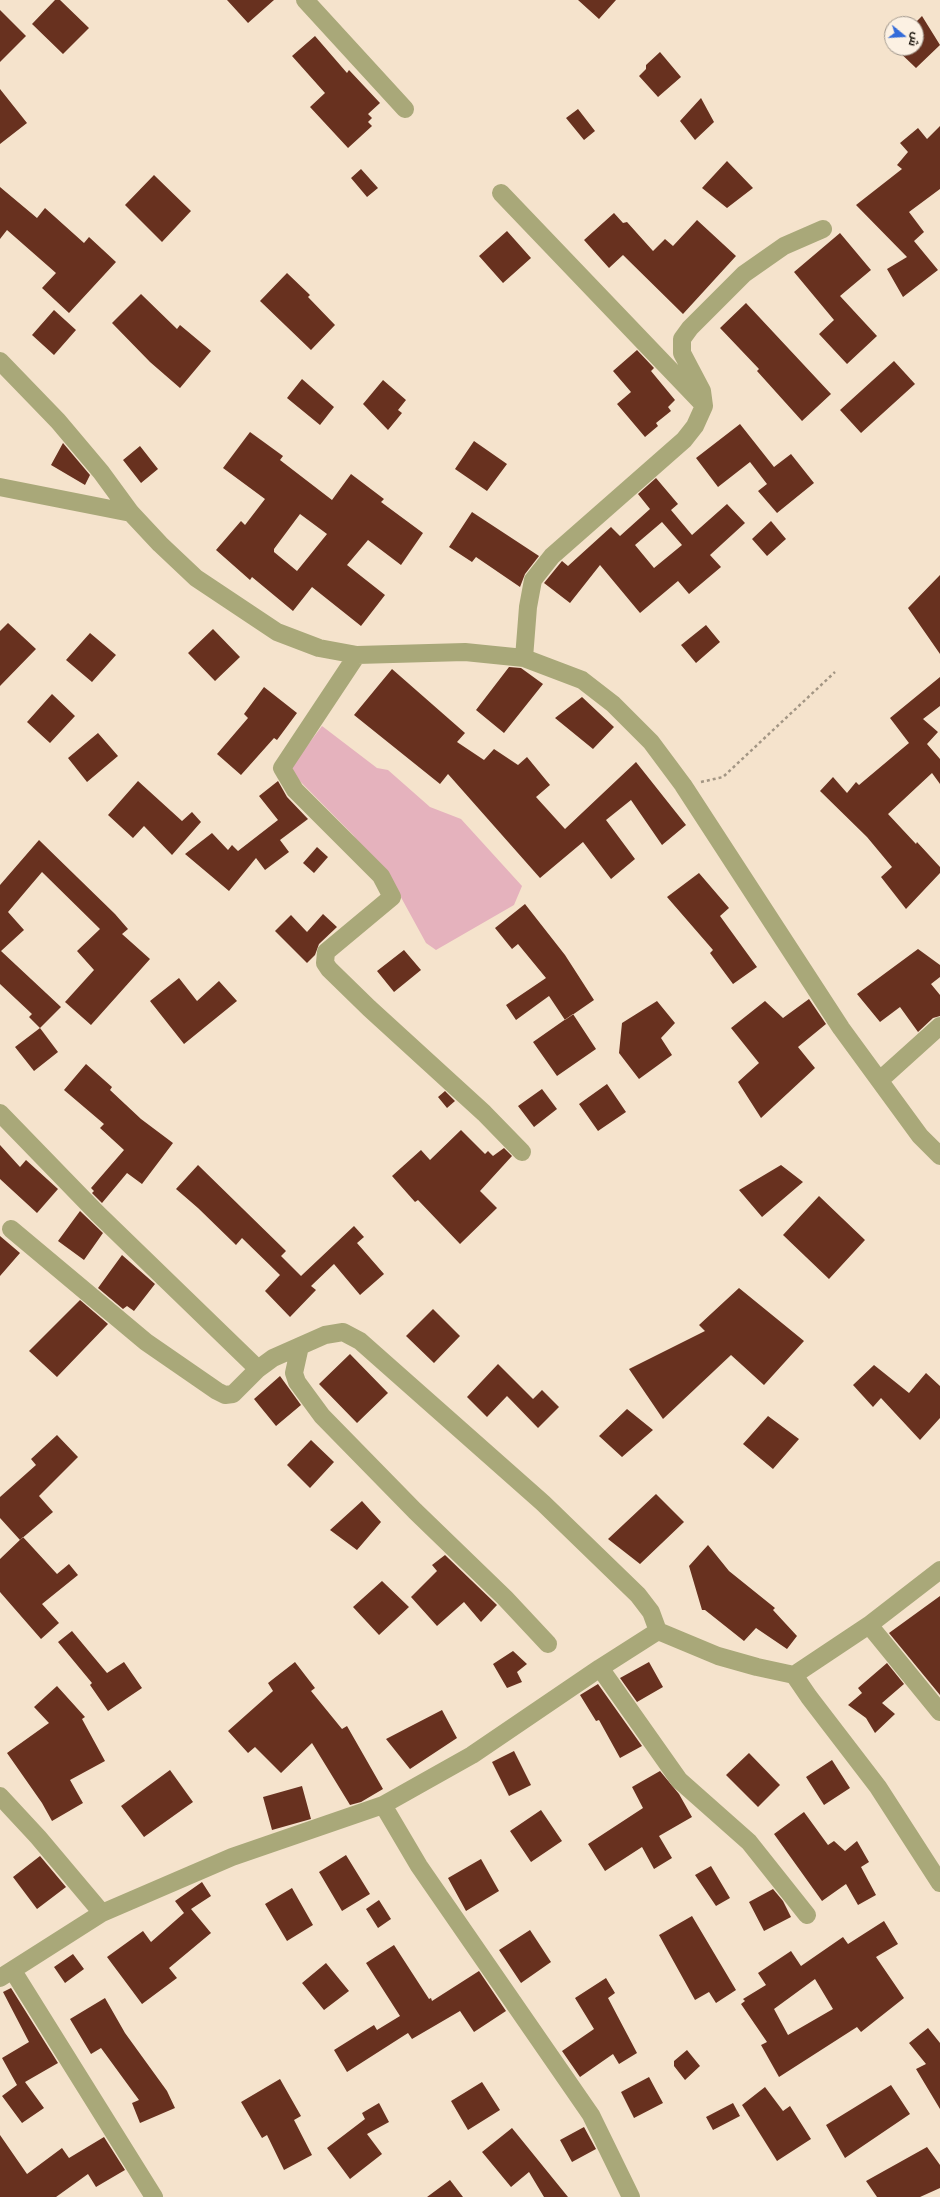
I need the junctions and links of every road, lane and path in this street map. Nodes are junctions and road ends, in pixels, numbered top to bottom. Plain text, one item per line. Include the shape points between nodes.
1 (305, 0) edge
2 (405, 109) dead end
3 (501, 193) dead end
4 (823, 229) dead end
5 (0, 361) edge
6 (704, 406) junction
7 (0, 487) edge
8 (131, 513) junction
9 (357, 655) junction
10 (524, 658) junction
11 (835, 672) dead end
12 (683, 785) junction
13 (940, 1026) edge
14 (880, 1080) junction
15 (0, 1113) edge
16 (522, 1152) dead end
17 (940, 1156) edge
18 (11, 1229) dead end
19 (300, 1346) junction
20 (258, 1369) junction
21 (940, 1570) edge
22 (869, 1625) junction
23 (658, 1631) junction
24 (548, 1644) dead end
25 (600, 1668) junction
26 (794, 1675) junction
27 (940, 1712) edge
28 (0, 1796) edge
29 (383, 1805) junction
30 (940, 1883) edge
31 (102, 1913) junction
32 (807, 1915) dead end
33 (7, 1974) edge
34 (154, 2197) edge
35 (631, 2197) edge

1 - 2 street
3 - 6 street
4 - 6 street via 784,246 744,274 682,339 682,353 702,391
5 - 8 street via 58,421
6 - 10 street via 695,426 684,440 552,556 533,580
7 - 8 street
8 - 9 street via 196,578 277,632 319,648
9 - 10 street via 465,652
9 - 16 street via 282,768 295,790 381,876 392,897 326,952 325,963 369,1008 484,1113
10 - 12 street via 582,680 614,704 652,742
11 - 12 path via 723,777
12 - 14 street via 841,1028
13 - 14 street
14 - 17 street via 920,1136
15 - 20 street via 97,1213
18 - 20 street via 140,1337 217,1391 226,1395 233,1394
19 - 20 street via 273,1358
19 - 23 street via 343,1332 360,1341 543,1503 638,1595 651,1612
19 - 24 street via 294,1373 297,1382 322,1416
21 - 22 street
22 - 26 street
22 - 27 street
23 - 25 street
23 - 26 street via 718,1656
25 - 29 street via 472,1755
25 - 32 street via 679,1780 749,1842
26 - 30 street via 878,1787
28 - 31 street
29 - 31 street via 232,1856
29 - 35 street via 419,1866 591,2115
31 - 33 street
33 - 34 street

